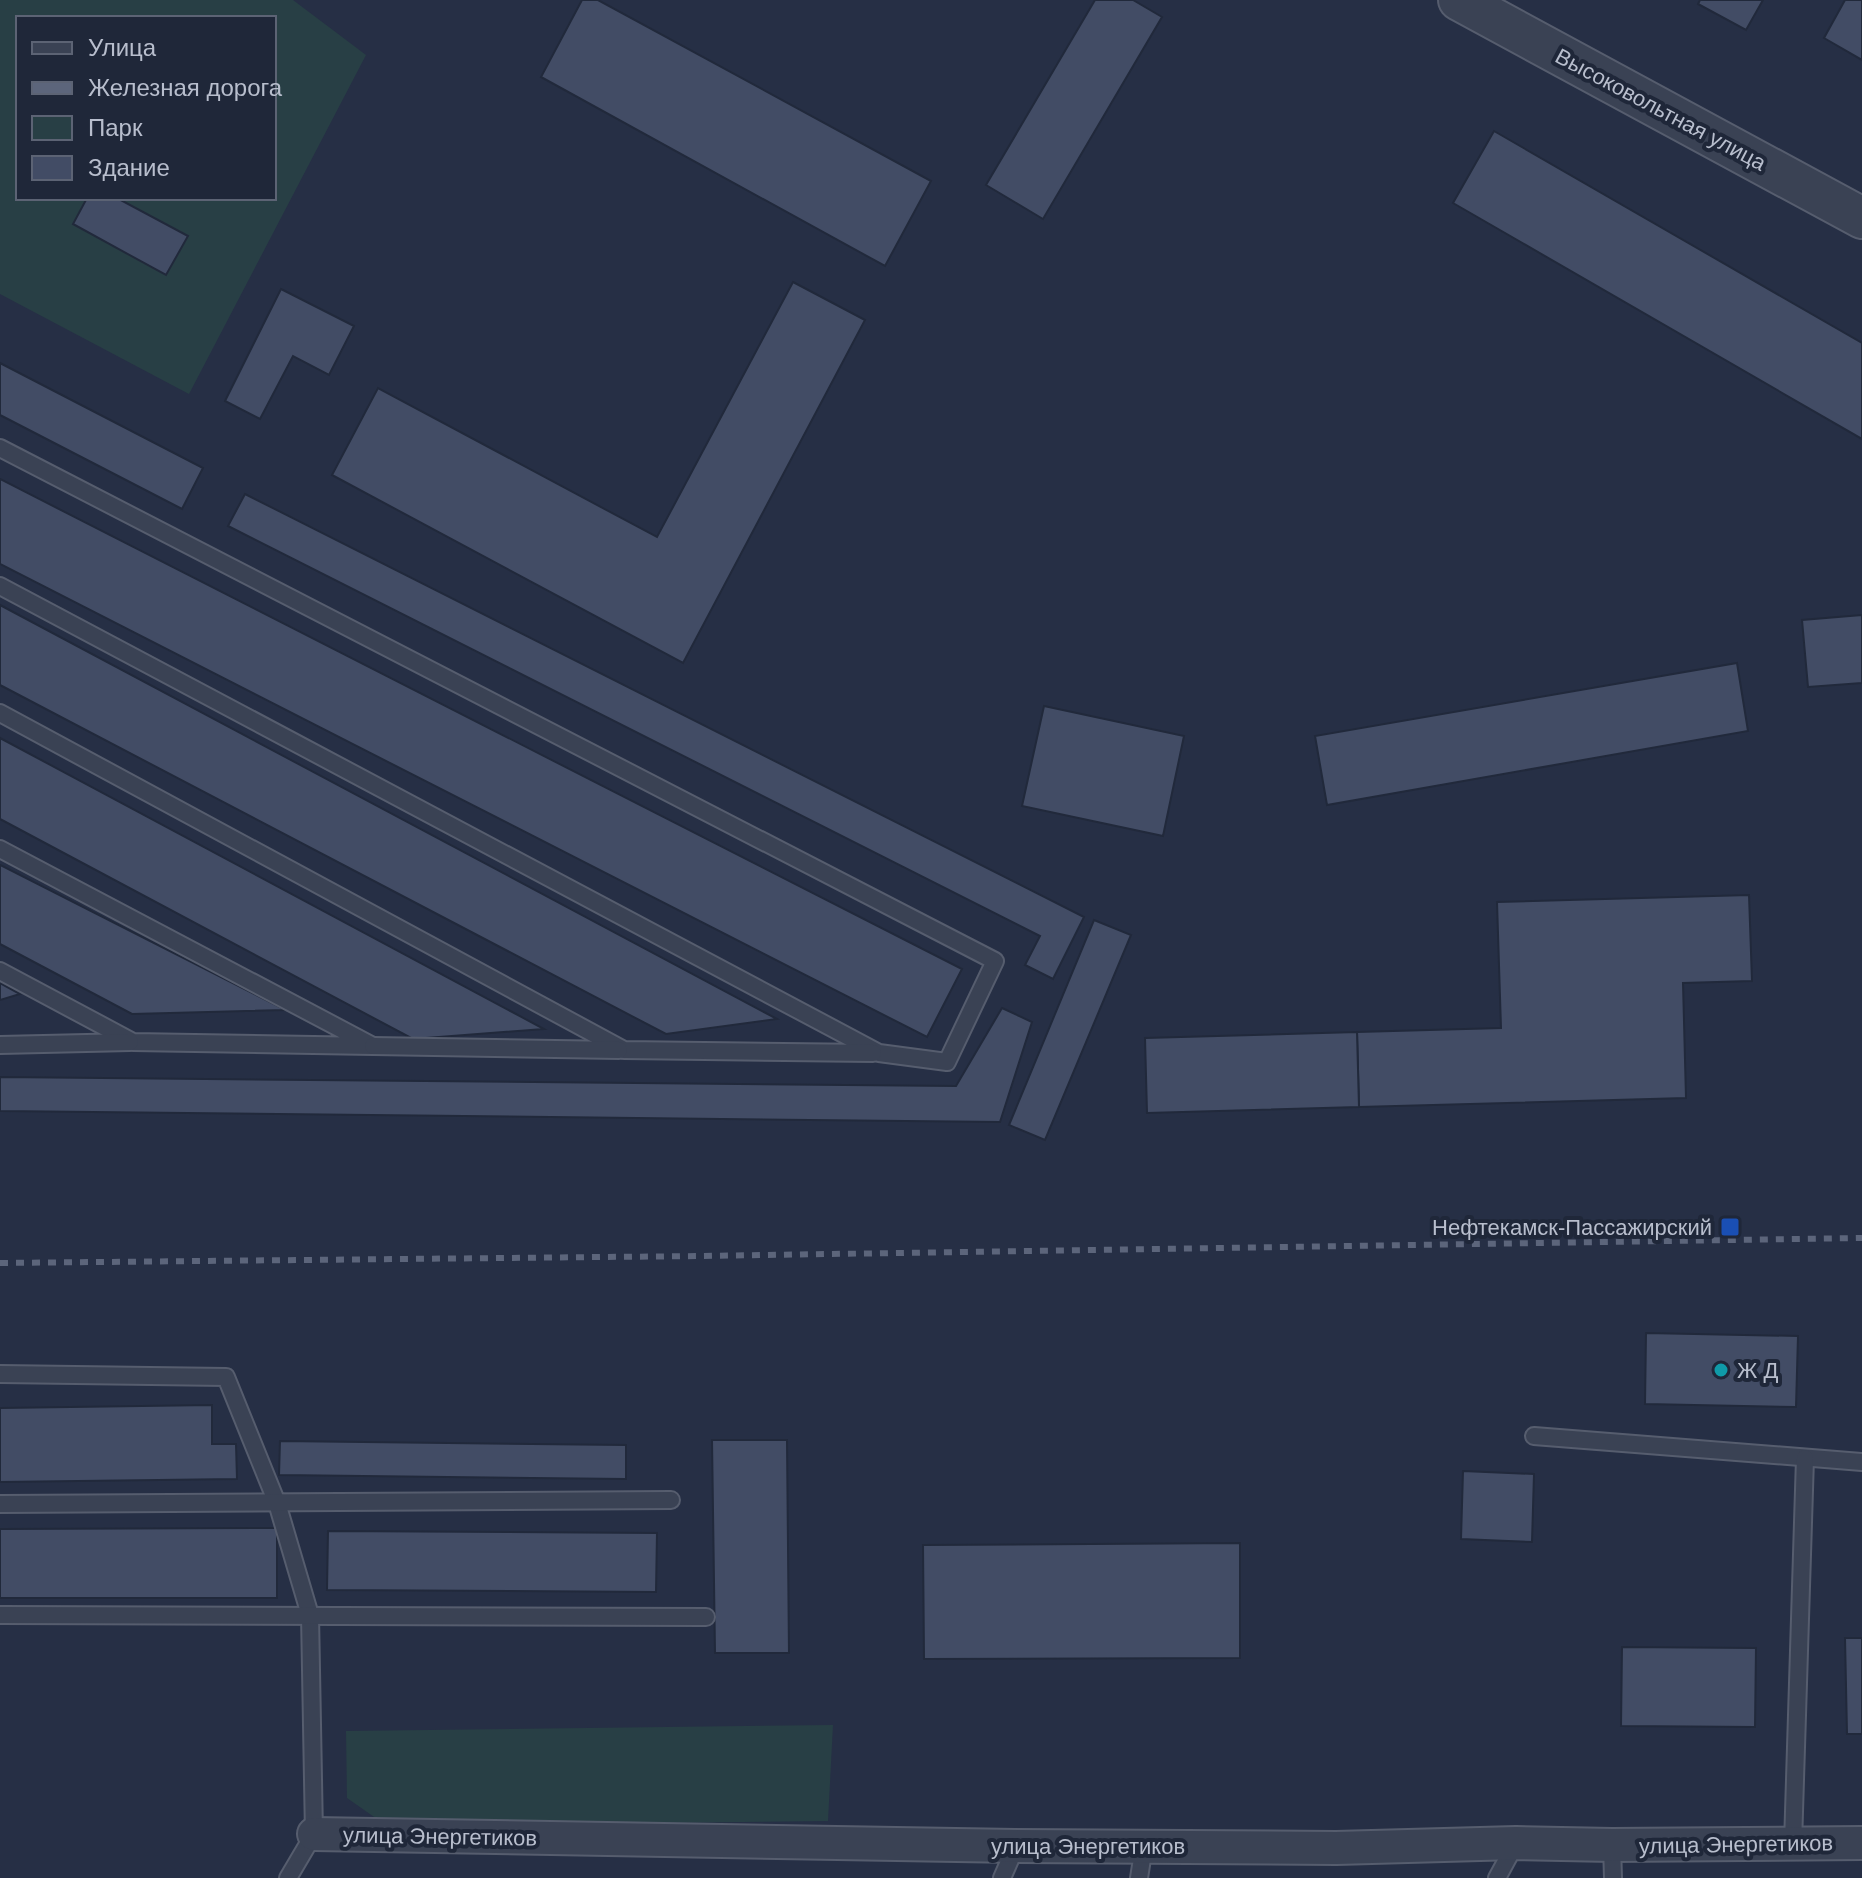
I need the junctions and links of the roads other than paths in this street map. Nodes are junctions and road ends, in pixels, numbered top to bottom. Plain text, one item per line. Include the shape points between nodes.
1 (1459, 0) edge
2 (1862, 218) edge
3 (0, 448) edge
4 (0, 586) edge
5 (0, 713) edge
6 (0, 849) edge
7 (0, 971) edge
8 (133, 1042) junction
9 (0, 1045) edge
10 (373, 1046) junction
11 (624, 1050) junction
12 (879, 1053) junction
13 (0, 1374) edge
14 (1534, 1436) dead end
15 (1805, 1458) junction
16 (1862, 1462) edge
17 (671, 1500) dead end
18 (277, 1503) junction
19 (0, 1504) edge
20 (0, 1615) edge
21 (310, 1615) junction
22 (706, 1617) dead end
23 (314, 1834) junction
24 (1516, 1843) junction
25 (1862, 1843) edge
26 (1793, 1844) junction
27 (1612, 1845) junction
28 (1016, 1846) junction
29 (1144, 1846) junction
30 (288, 1878) edge
31 (1002, 1878) edge
32 (1139, 1878) edge
33 (1497, 1878) edge
34 (1613, 1878) edge

1 - 2 street, Высоковольтная улица
3 - 12 lane via 995,961 947,1062
4 - 12 lane
5 - 11 lane
6 - 10 lane
7 - 8 lane
8 - 9 lane
8 - 10 lane
10 - 11 lane
11 - 12 lane
13 - 18 lane via 226,1377
14 - 15 lane
15 - 16 lane
15 - 26 lane
17 - 18 lane
18 - 19 lane
18 - 21 lane
20 - 21 lane
21 - 22 lane
21 - 23 lane
23 - 28 street, улица Энергетиков
23 - 30 lane
24 - 27 street, улица Энергетиков
24 - 29 street, улица Энергетиков
24 - 33 lane
25 - 26 street, улица Энергетиков
26 - 27 street, улица Энергетиков
27 - 34 lane
28 - 29 street, улица Энергетиков
28 - 31 lane
29 - 32 lane

